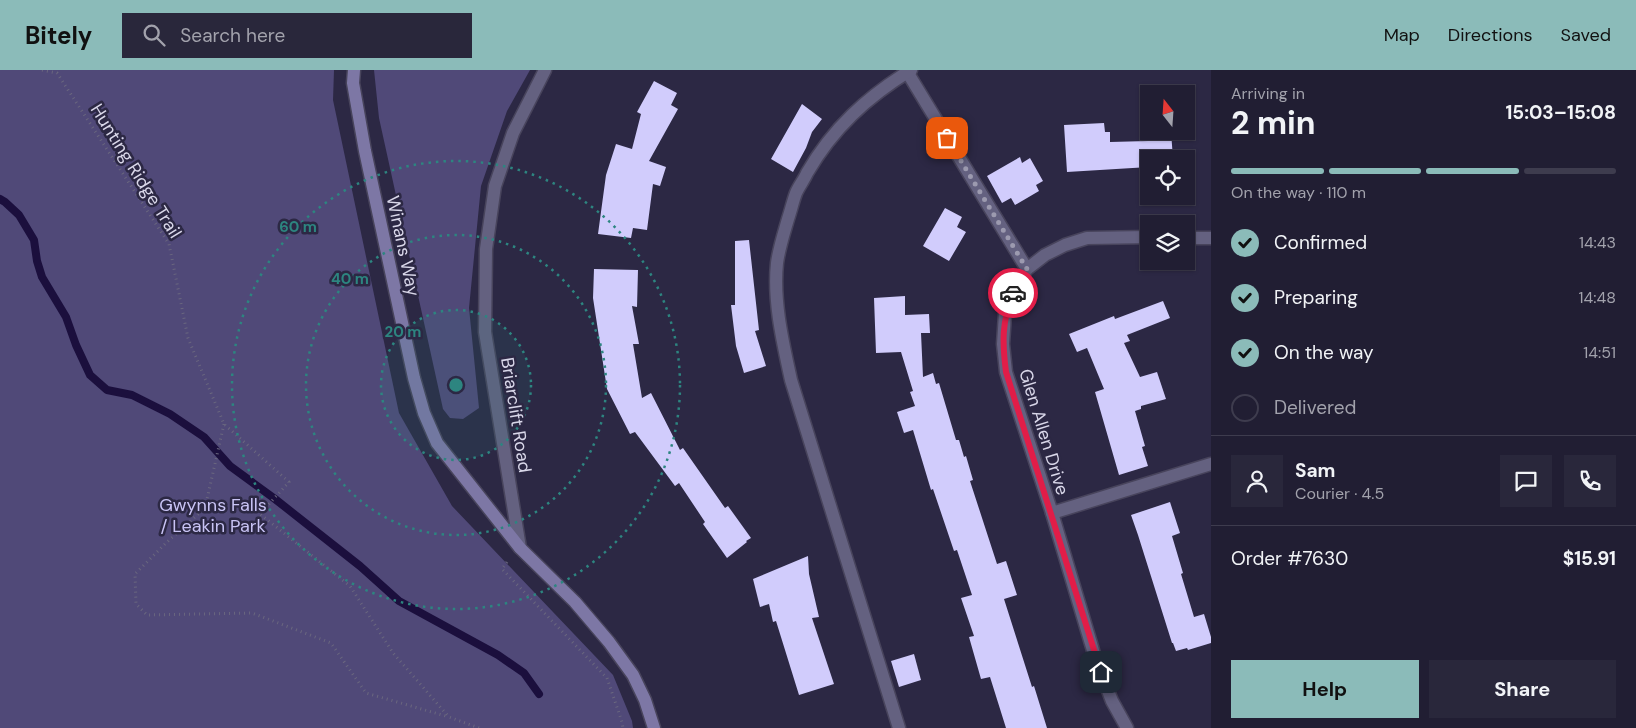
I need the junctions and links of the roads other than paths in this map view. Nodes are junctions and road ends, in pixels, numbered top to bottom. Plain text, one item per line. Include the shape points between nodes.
1 (354, 70) edge
2 (545, 70) edge
3 (908, 71) edge
4 (1140, 237) edge
5 (1195, 238) edge
6 (1211, 238) edge
7 (1027, 269) junction
8 (1211, 464) edge
9 (1052, 514) junction
10 (520, 548) junction
11 (654, 728) edge
12 (899, 728) edge
13 (1127, 728) edge

1 - 10 street, Winans Way via 353,83 365,151 424,413 437,442
2 - 10 street, Briarclift Road via 513,133 495,186 486,249 485,332
3 - 7 street
3 - 12 street via 851,114 814,161 796,193 777,263 783,341 791,380
4 - 7 street, Glen Allen Drive via 1088,238 1044,255
5 - 6 street
7 - 9 street, Glen Allen Drive via 1005,314 1003,344 1006,372
8 - 9 street
9 - 13 street, Glen Allen Drive via 1095,658
10 - 11 street via 575,602 609,642 633,675

